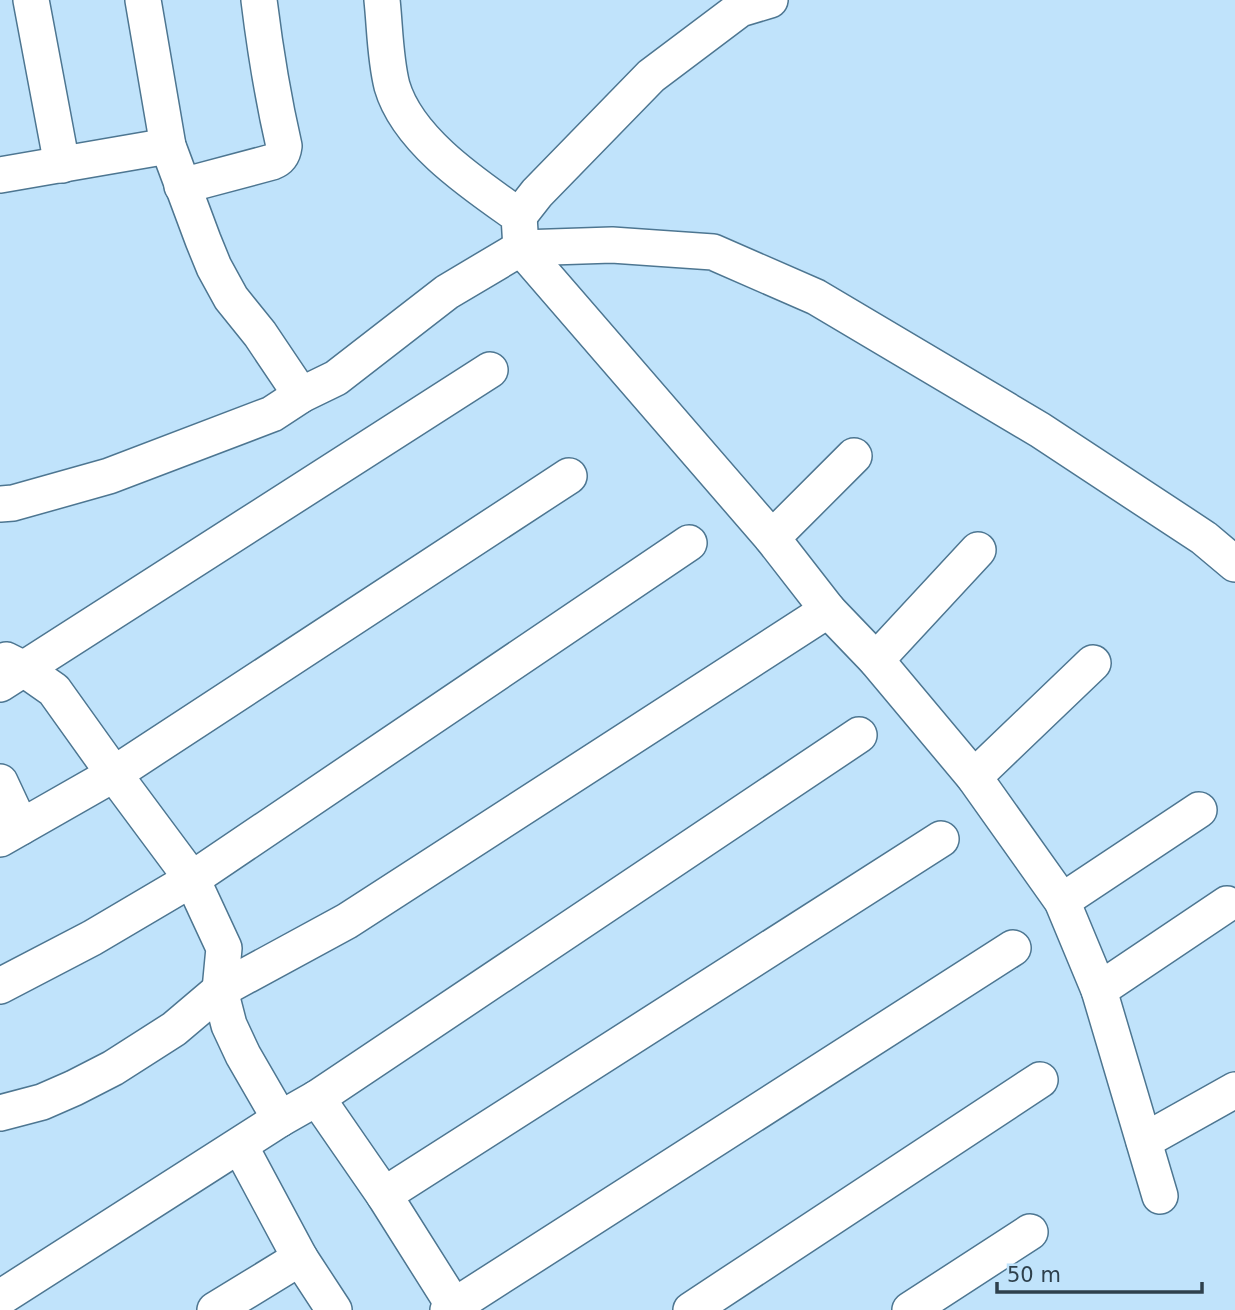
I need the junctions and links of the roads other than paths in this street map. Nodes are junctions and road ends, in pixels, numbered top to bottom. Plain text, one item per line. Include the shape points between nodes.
1 (31, 0) edge
2 (143, 0) edge
3 (259, 0) edge
4 (382, 0) edge
5 (747, 3) edge
6 (168, 146) junction
7 (62, 165) junction
8 (0, 175) edge
9 (182, 186) junction
10 (520, 232) junction
11 (490, 370) dead end
12 (301, 396) junction
13 (854, 456) dead end
14 (569, 476) dead end
15 (0, 504) edge
16 (772, 538) junction
17 (689, 543) dead end
18 (978, 550) dead end
19 (1235, 564) edge
20 (828, 610) junction
21 (876, 660) junction
22 (1093, 663) dead end
23 (8, 670) edge
24 (859, 735) dead end
25 (114, 774) junction
26 (974, 777) junction
27 (0, 782) edge
28 (1199, 810) dead end
29 (11, 833) edge
30 (941, 839) dead end
31 (192, 879) junction
32 (1062, 901) junction
33 (1227, 904) dead end
34 (1013, 948) dead end
35 (0, 986) edge
36 (220, 990) junction
37 (1099, 990) junction
38 (1040, 1080) dead end
39 (1235, 1090) edge
40 (317, 1098) junction
41 (0, 1113) edge
42 (280, 1119) junction
43 (1144, 1141) junction
44 (240, 1146) junction
45 (384, 1195) junction
46 (1160, 1196) dead end
47 (1030, 1232) dead end
48 (300, 1258) junction
49 (0, 1298) edge
50 (451, 1308) edge
51 (215, 1310) edge
52 (334, 1310) edge
53 (691, 1310) edge
54 (910, 1310) edge

1 - 7 street
2 - 6 street
3 - 9 street via 283,151 272,162
4 - 10 street via 392,87 399,105 448,163
5 - 10 street via 651,76 537,193
6 - 7 street
6 - 9 street
7 - 8 street
9 - 12 street via 231,298
10 - 12 street via 336,378
10 - 16 street
10 - 19 street via 612,245 713,251 816,297 1040,430 1204,538
11 - 23 street
12 - 15 street via 272,414 109,475
13 - 16 street
14 - 25 street
16 - 20 street
17 - 31 street
18 - 21 street
20 - 21 street
20 - 36 street via 347,921
21 - 26 street
22 - 26 street
23 - 25 street via 54,690
24 - 40 street
25 - 29 street
25 - 31 street
26 - 32 street
27 - 29 street
28 - 32 street
30 - 45 street
31 - 35 street
31 - 36 street via 223,948
32 - 37 street
33 - 37 street
34 - 50 street
36 - 41 street via 174,1029 113,1068 52,1097
36 - 42 street via 229,1025
37 - 43 street
38 - 53 street
39 - 43 street
40 - 42 street
40 - 45 street
42 - 44 street
43 - 46 street
44 - 48 street
44 - 49 street
45 - 50 street
47 - 54 street
48 - 51 street
48 - 52 street

